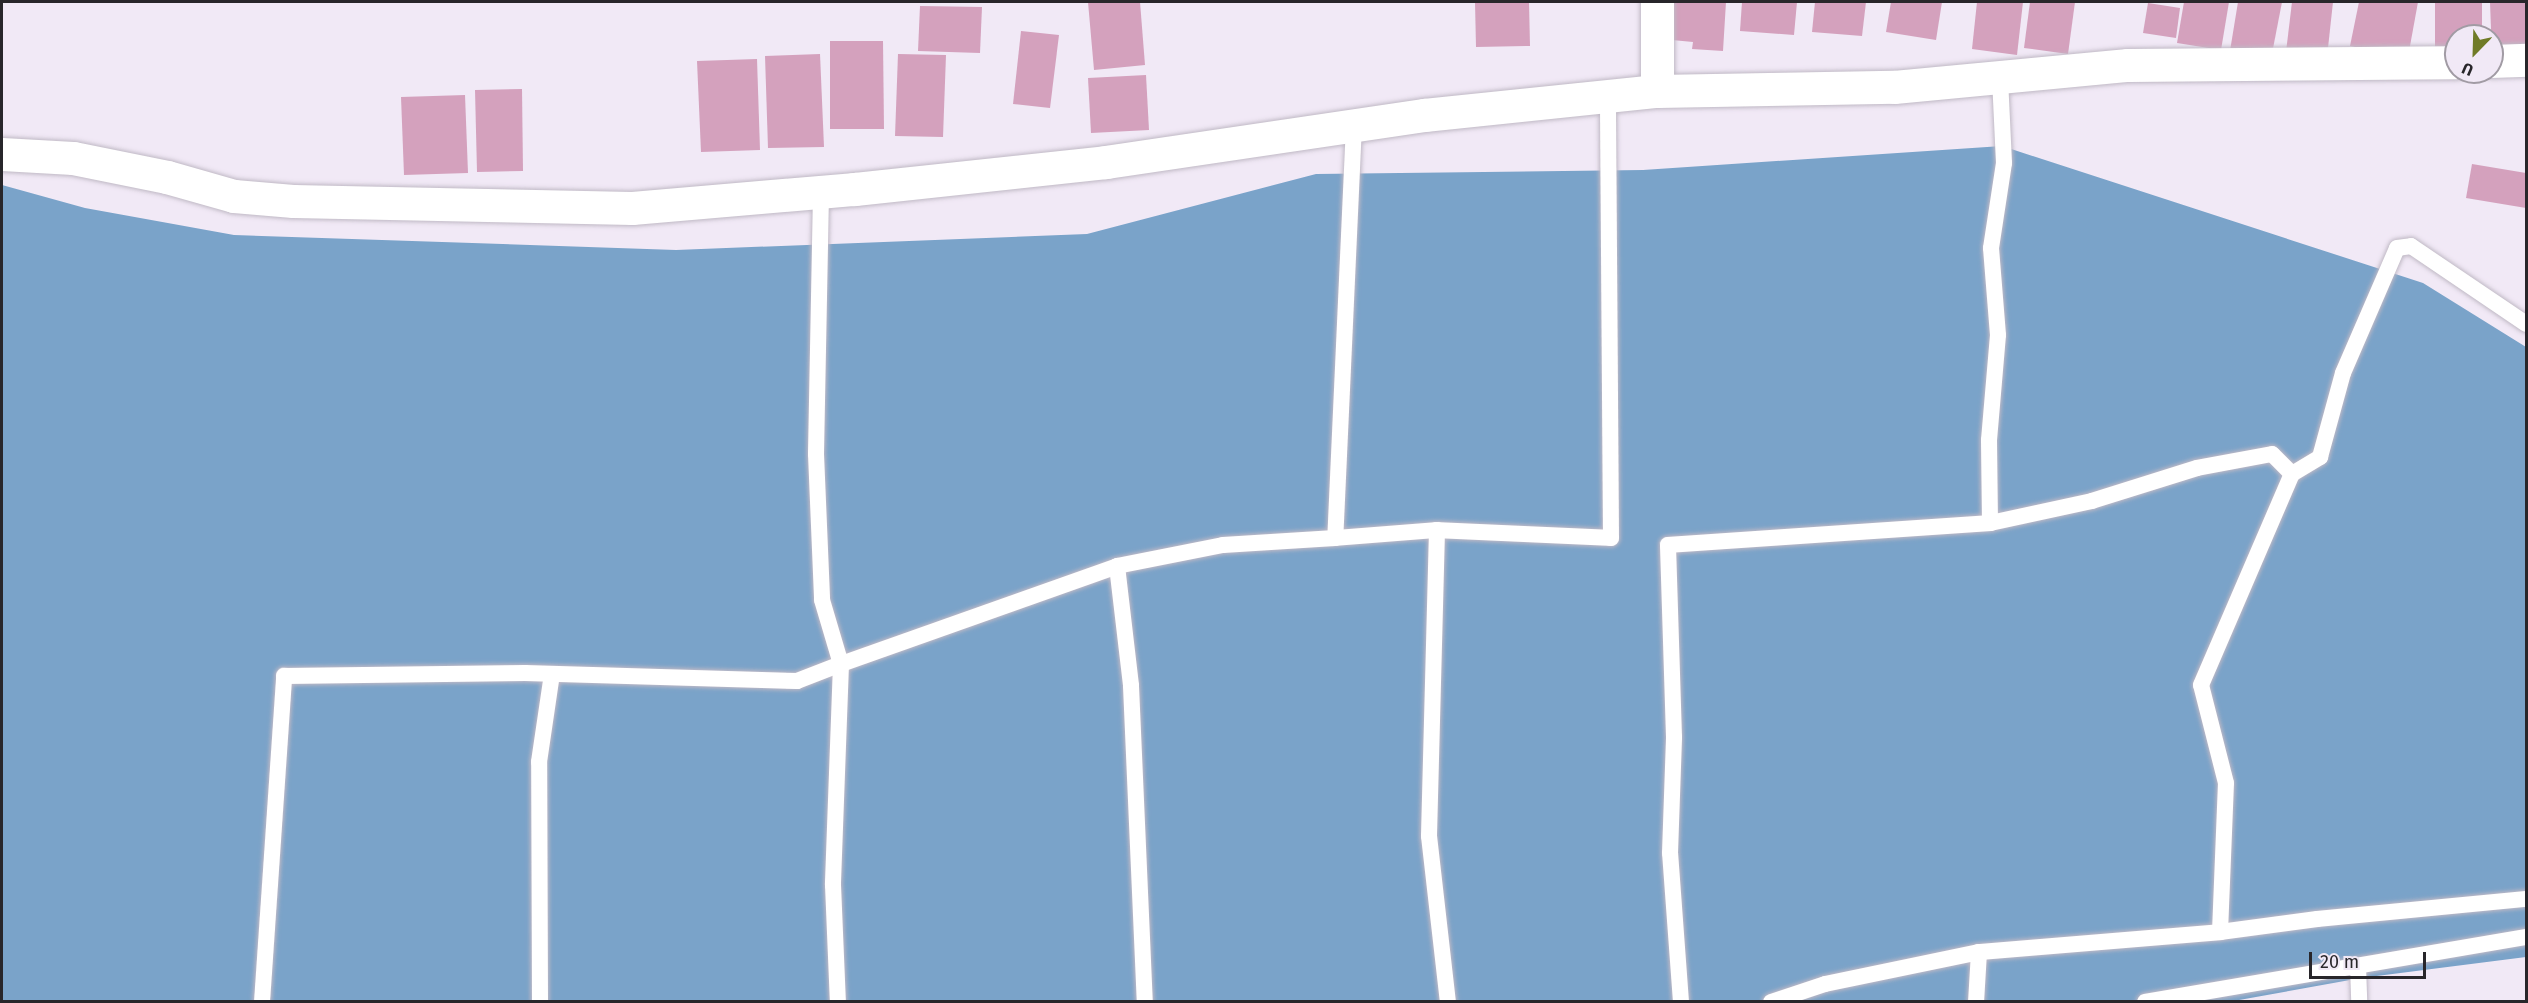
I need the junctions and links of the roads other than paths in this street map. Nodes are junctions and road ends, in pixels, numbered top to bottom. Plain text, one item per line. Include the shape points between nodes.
1 (1658, 2) edge
2 (2526, 60) edge
3 (2504, 61) edge
4 (2444, 62) edge
5 (2000, 78) junction
6 (1657, 91) junction
7 (1608, 96) junction
8 (1354, 125) junction
9 (2, 154) edge
10 (821, 193) junction
11 (2526, 324) edge
12 (2292, 474) junction
13 (1990, 523) junction
14 (1437, 530) junction
15 (1335, 538) junction
16 (1117, 566) junction
17 (841, 664) junction
18 (552, 674) junction
19 (2526, 900) edge
20 (2220, 932) junction
21 (2526, 937) edge
22 (1979, 952) junction
23 (2358, 966) junction
24 (262, 1002) edge
25 (540, 1002) edge
26 (838, 1002) edge
27 (1145, 1002) edge
28 (1448, 1002) edge
29 (1681, 1002) edge
30 (1771, 1002) edge
31 (1976, 1002) edge
32 (2145, 1002) edge
33 (2359, 1002) edge

1 - 6 street
2 - 3 street
4 - 5 street via 2128,65
5 - 6 street via 1894,87
5 - 13 lane via 2004,163 1991,248 1998,335 1989,440
6 - 7 street
7 - 8 street
7 - 14 lane via 1611,538
8 - 10 street via 1106,162
8 - 15 lane
9 - 10 street via 74,158 167,177 234,196 293,201 632,207
10 - 17 lane via 816,454 822,600
11 - 12 lane via 2411,246 2397,248 2343,373 2320,458
12 - 13 lane via 2272,454 2197,468 2092,501
12 - 20 lane via 2201,685 2226,783
13 - 29 lane via 1668,545 1674,737 1670,853
14 - 15 lane
14 - 28 lane via 1429,836
15 - 16 lane via 1223,545
16 - 17 lane
16 - 27 lane via 1131,686
17 - 18 lane via 797,681
17 - 26 lane via 833,885
18 - 24 lane via 284,676
18 - 25 lane via 539,762
19 - 20 lane
20 - 22 lane
21 - 23 lane
22 - 30 lane via 1825,984
22 - 31 lane
23 - 32 lane
23 - 33 lane

